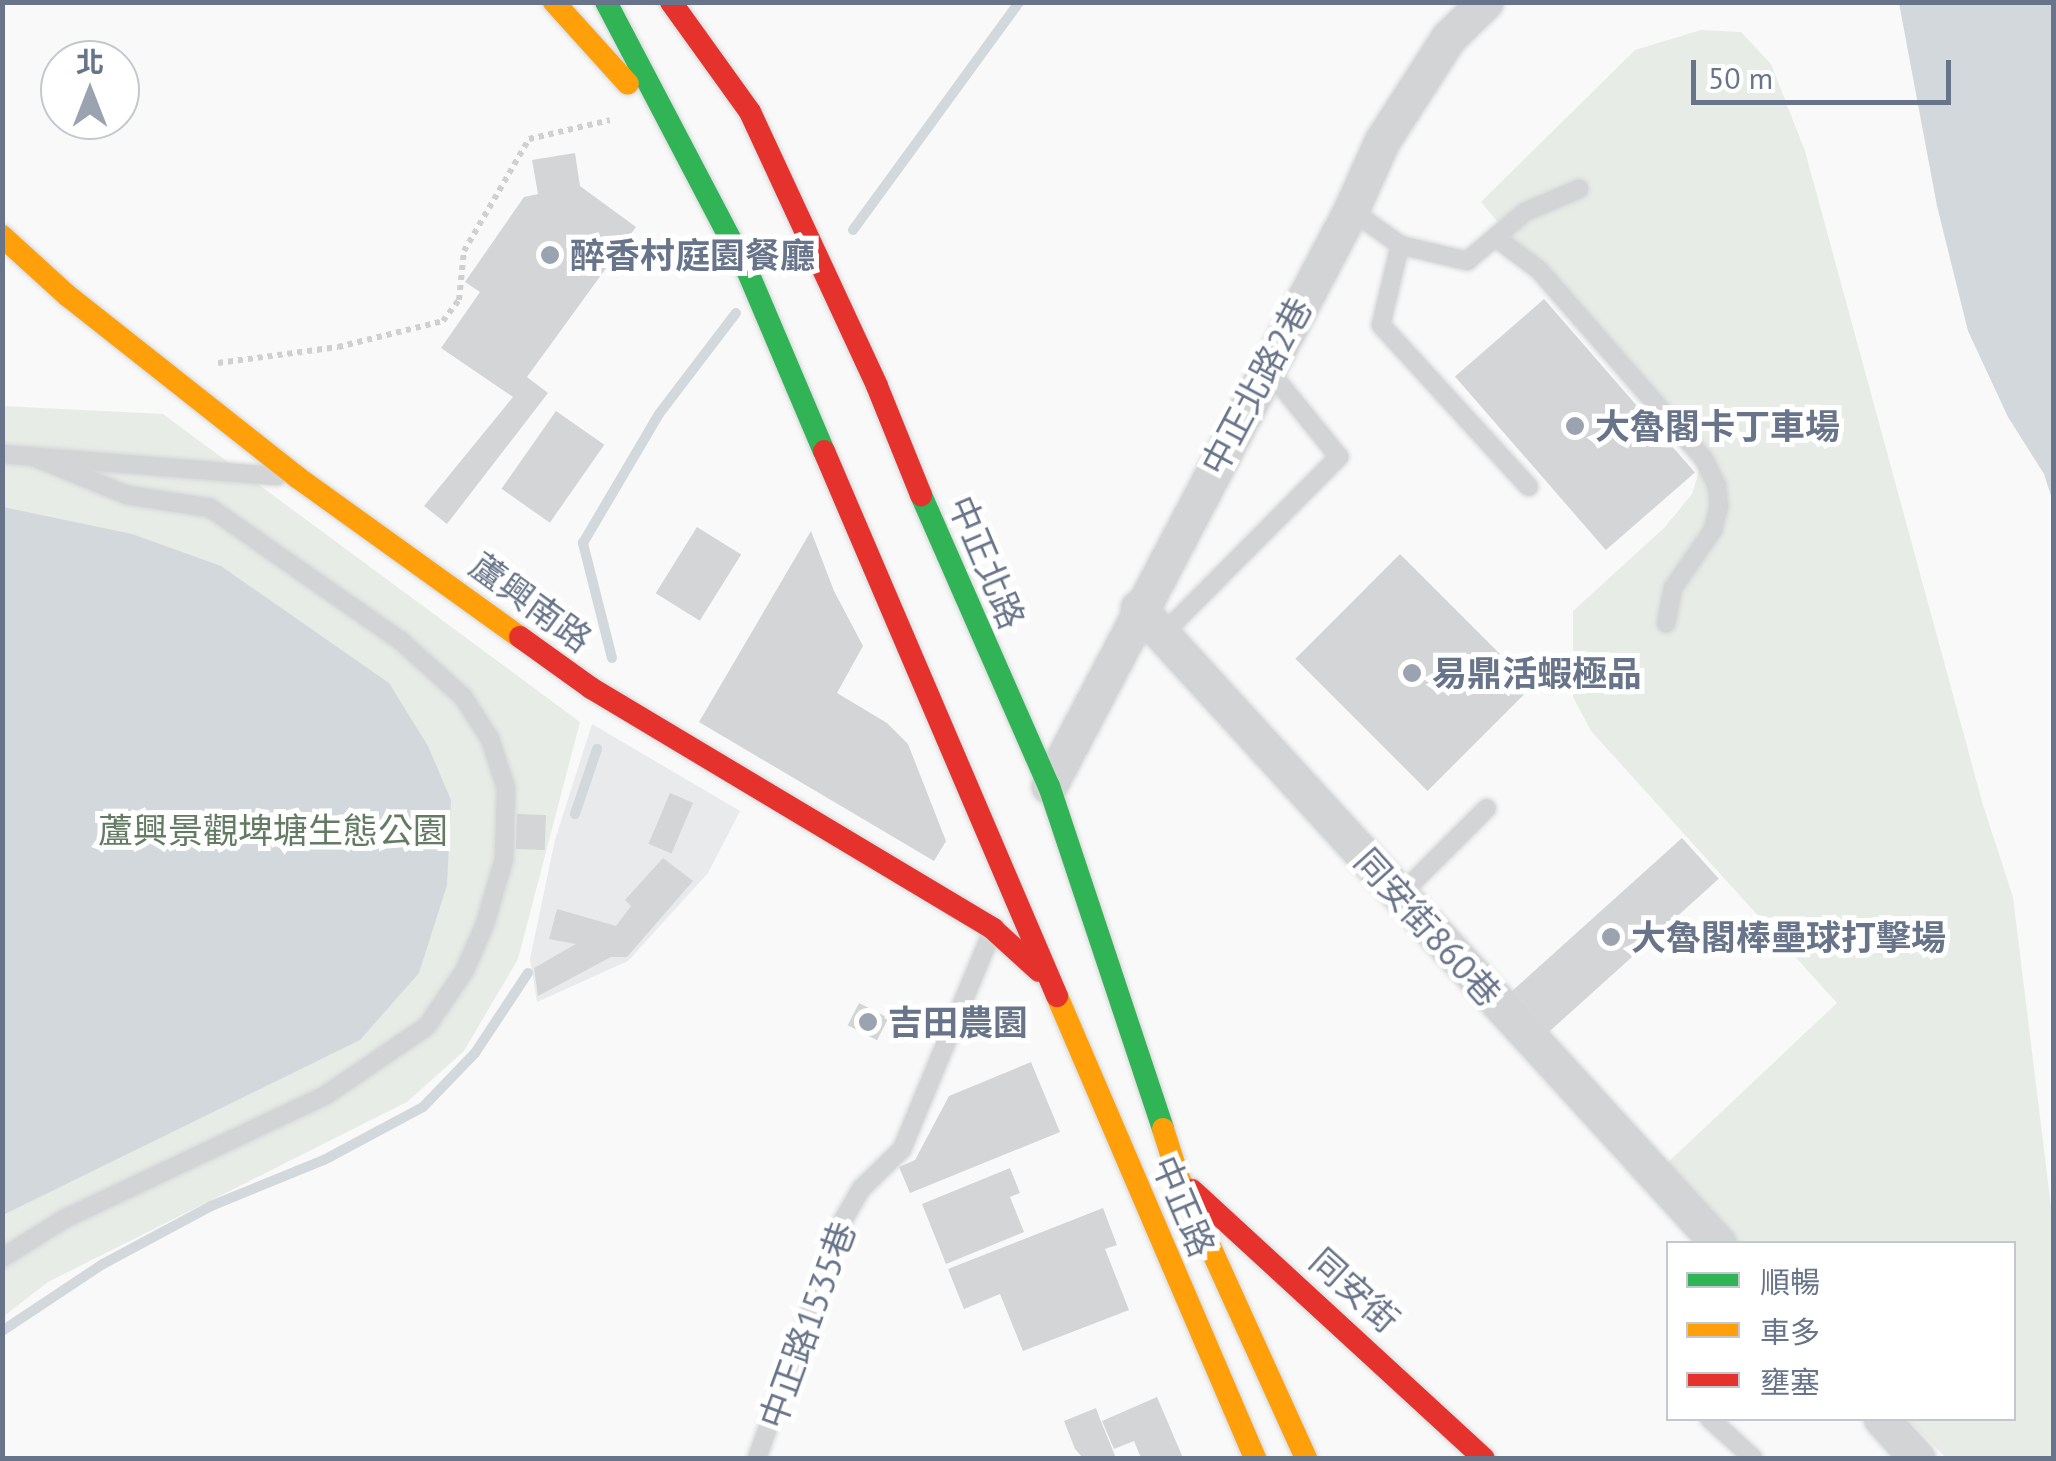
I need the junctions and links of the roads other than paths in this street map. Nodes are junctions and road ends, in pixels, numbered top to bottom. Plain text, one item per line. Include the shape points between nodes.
1 (554, 2) edge
2 (606, 2) edge
3 (671, 2) edge
4 (1485, 2) edge
5 (715, 21) dead end
6 (750, 112) junction
7 (680, 142) junction
8 (1580, 189) dead end
9 (1350, 210) junction
10 (2, 236) edge
11 (1495, 237) junction
12 (1400, 245) junction
13 (1265, 367) junction
14 (2, 454) edge
15 (34, 456) junction
16 (297, 477) junction
17 (1529, 487) dead end
18 (1138, 608) junction
19 (1666, 622) dead end
20 (1163, 634) junction
21 (1048, 786) junction
22 (1487, 808) dead end
23 (1399, 896) junction
24 (992, 929) junction
25 (1050, 982) junction
26 (1178, 1176) junction
27 (1716, 1241) edge
28 (2, 1258) edge
29 (1711, 1421) edge
30 (1883, 1421) edge
31 (757, 1458) edge
32 (1255, 1458) edge
33 (1306, 1458) edge
34 (1483, 1458) edge
35 (1753, 1458) edge
36 (1918, 1458) edge

1 - 7 street
2 - 7 street
3 - 6 street, 中正北路
4 - 9 street, 中正北路2巷 via 1448,38 1382,141
5 - 6 street
6 - 21 street, 中正北路
7 - 25 street via 747,270
8 - 11 lane via 1525,212
9 - 12 lane
9 - 13 street, 中正北路2巷
10 - 16 street, 蘆興南路
11 - 12 lane via 1467,261
11 - 19 lane via 1539,270 1704,459 1716,486 1713,530 1673,588
12 - 17 lane via 1381,325
13 - 18 street, 中正北路2巷
13 - 20 lane via 1339,456
14 - 15 lane
15 - 16 lane
15 - 28 lane via 127,495 210,508 400,641 463,697 490,739 506,788 504,842 486,924 427,1026 326,1095 64,1219
16 - 24 street, 蘆興南路 via 592,688
18 - 20 street, 同安街860巷
18 - 21 street, 中正北路2巷
20 - 23 street, 同安街860巷
21 - 26 street, 中正北路
22 - 23 lane
23 - 27 street, 同安街860巷
24 - 25 street, 蘆興南路
24 - 31 lane, 中正路1535巷 via 902,1149 862,1188 842,1222
25 - 32 street, 中正路
26 - 33 street, 中正路
26 - 34 street, 同安街
29 - 35 lane
30 - 36 street

